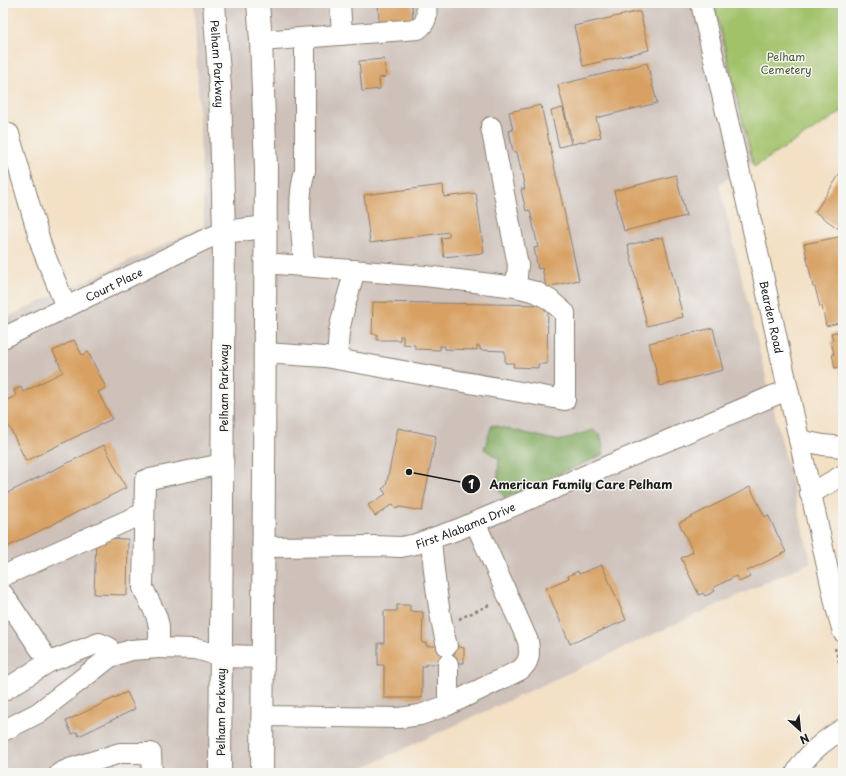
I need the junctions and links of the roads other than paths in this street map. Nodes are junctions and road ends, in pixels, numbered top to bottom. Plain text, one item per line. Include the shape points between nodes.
1 (214, 3) edge
2 (258, 3) edge
3 (340, 3) edge
4 (426, 3) edge
5 (701, 3) edge
6 (342, 35) junction
7 (305, 38) junction
8 (261, 41) junction
9 (491, 127) dead end
10 (9, 134) dead end
11 (265, 227) junction
12 (224, 232) junction
13 (265, 263) junction
14 (304, 265) junction
15 (355, 270) junction
16 (516, 287) junction
17 (66, 307) junction
18 (3, 338) edge
19 (265, 353) junction
20 (337, 359) junction
21 (788, 391) junction
22 (799, 440) junction
23 (843, 447) edge
24 (222, 464) junction
25 (843, 475) edge
26 (810, 494) junction
27 (144, 512) junction
28 (475, 522) junction
29 (431, 539) junction
30 (264, 547) junction
31 (3, 576) edge
32 (3, 594) edge
33 (843, 632) edge
34 (158, 648) junction
35 (221, 656) junction
36 (110, 657) junction
37 (263, 657) junction
38 (49, 662) junction
39 (3, 691) edge
40 (448, 705) junction
41 (263, 716) junction
42 (843, 729) edge
43 (3, 731) edge
44 (60, 773) edge
45 (152, 773) edge
46 (220, 773) edge
47 (262, 773) edge
48 (796, 773) edge

1 - 12 main road, Pelham Parkway via 220,88
2 - 8 main road
3 - 6 street
4 - 6 street via 424,25 418,29
5 - 21 street, Bearden Road
6 - 7 street
7 - 8 street
7 - 14 street via 305,171 301,204
8 - 11 main road via 266,168
9 - 16 street via 518,265
10 - 17 street via 42,248
11 - 12 main road
11 - 13 main road
12 - 17 street, Court Place
12 - 24 main road, Pelham Parkway
13 - 14 street
13 - 19 main road
14 - 15 street
15 - 16 street
15 - 20 street via 339,331
16 - 20 street via 536,292 565,313 565,400
17 - 18 street, Court Place
19 - 20 street
19 - 30 main road
21 - 22 street, Bearden Road
21 - 28 street, First Alabama Drive via 775,394
22 - 23 street
22 - 26 street, Bearden Road
24 - 27 street via 145,480
24 - 35 main road, Pelham Parkway
25 - 26 street
26 - 33 street, Bearden Road
27 - 31 street
27 - 34 street via 143,588 159,626
28 - 29 street, First Alabama Drive
28 - 40 street via 528,641 529,659 520,670
29 - 30 street, First Alabama Drive via 400,547
29 - 40 street via 435,585 447,655
30 - 37 main road
32 - 38 street
34 - 35 street via 196,649
34 - 36 street via 131,650
35 - 37 main road
35 - 46 main road, Pelham Parkway
36 - 38 street via 108,647 99,643
36 - 43 street via 38,713
37 - 41 main road
38 - 39 street
40 - 41 street via 420,715 399,718
41 - 47 main road
42 - 48 street via 818,746 802,762
44 - 45 street via 120,753 151,753

